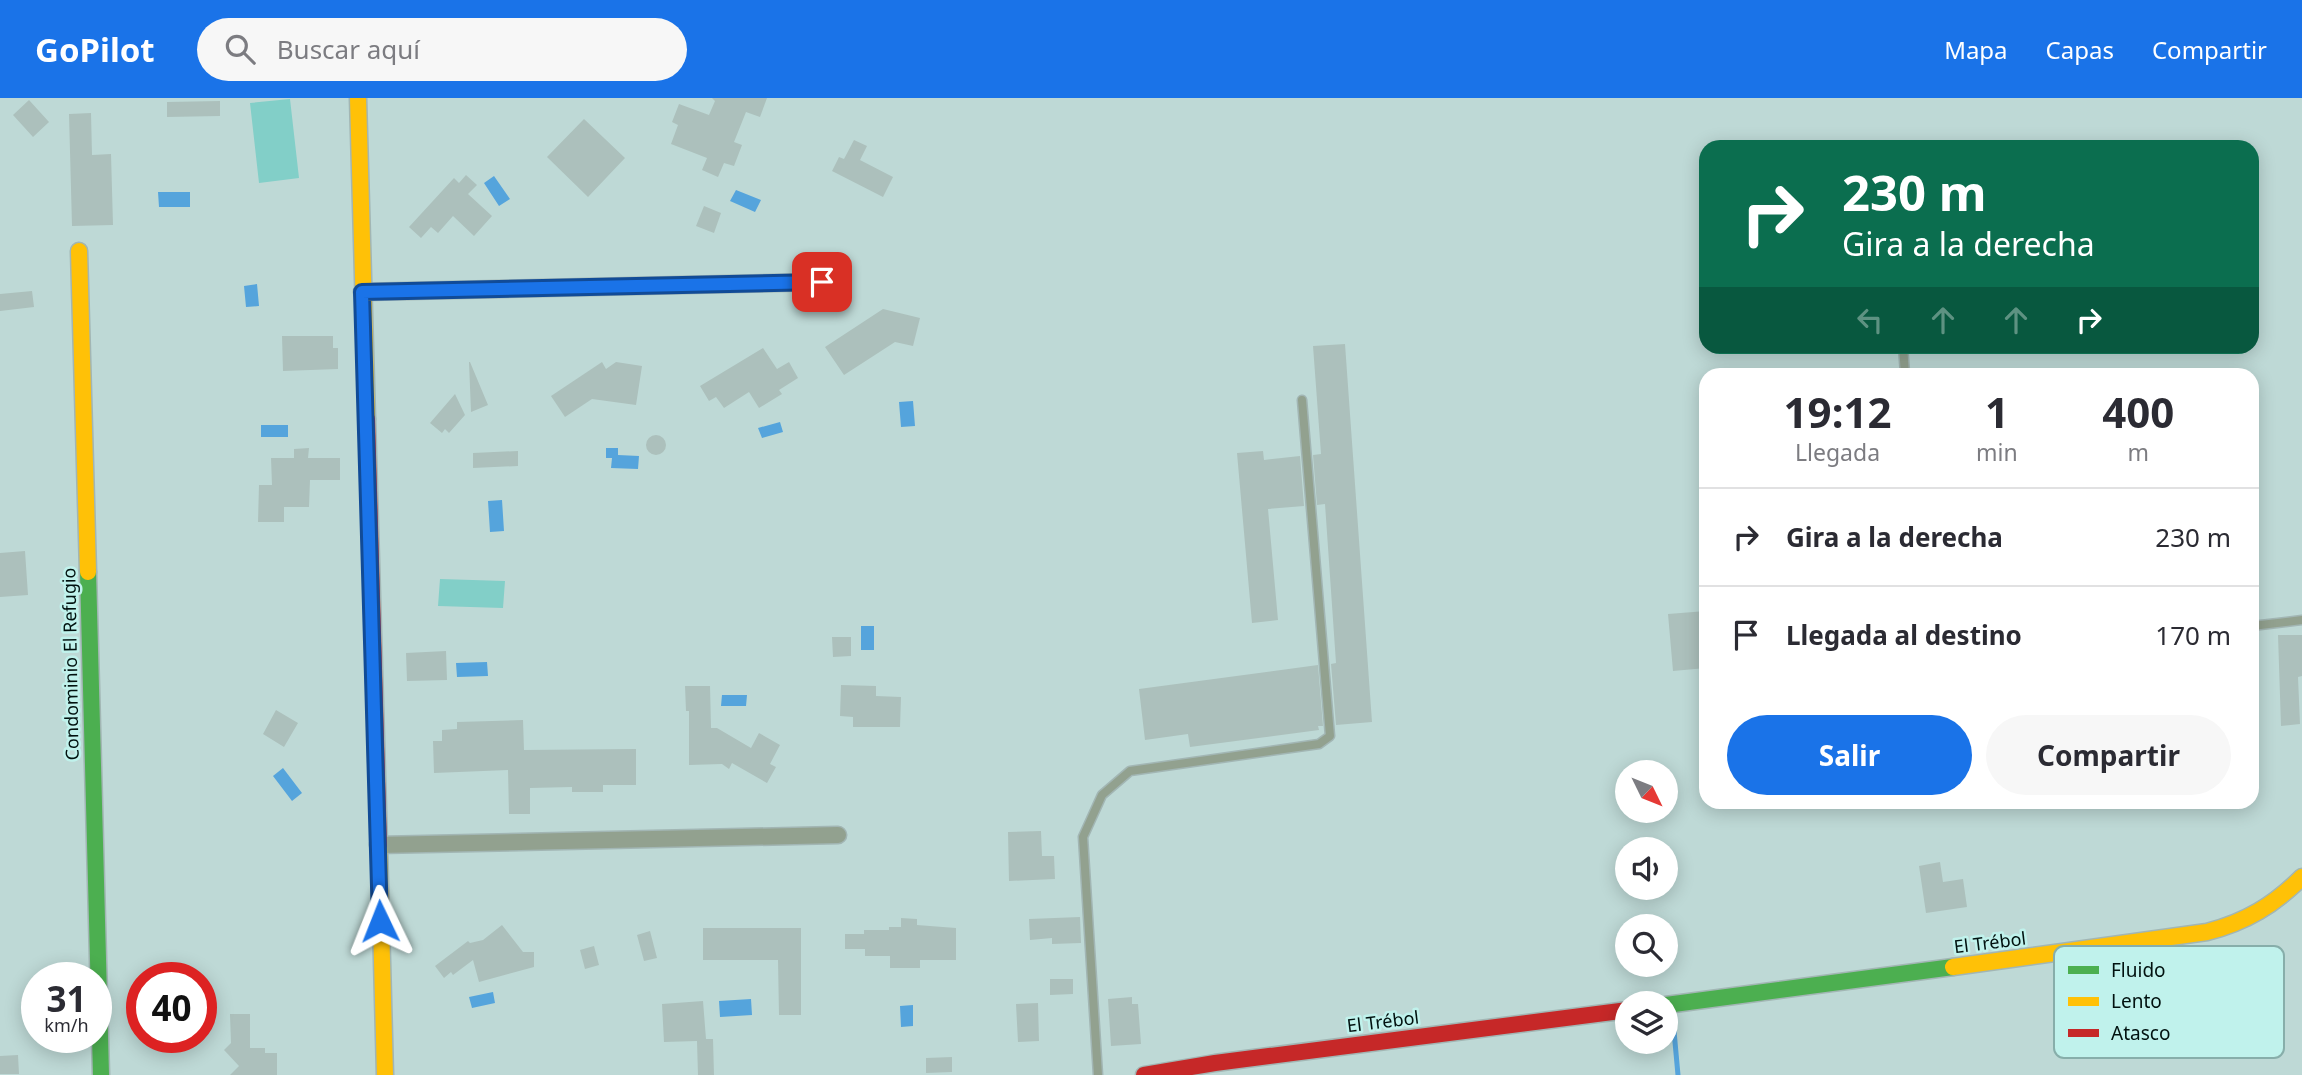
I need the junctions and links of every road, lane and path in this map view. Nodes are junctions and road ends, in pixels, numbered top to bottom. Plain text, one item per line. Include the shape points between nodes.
1 (358, 98) edge
2 (79, 251) dead end
3 (822, 282) dead end
4 (362, 292) junction
5 (1302, 400) dead end
6 (2302, 620) edge
7 (2259, 625) edge
8 (838, 835) dead end
9 (378, 845) junction
10 (2302, 877) edge
11 (2113, 946) edge
12 (2054, 954) edge
13 (1678, 1003) edge
14 (1615, 1012) edge
15 (101, 1075) edge
16 (385, 1075) edge
17 (1098, 1075) edge
18 (1144, 1075) edge

1 - 4 street
2 - 15 street, Condominio El Refugio
3 - 4 street
4 - 9 street
5 - 17 lane via 1330,736 1319,744 1129,771 1102,795 1083,837
6 - 7 lane
8 - 9 street
9 - 16 street
10 - 11 street, El Trébol via 2255,917 2224,929
12 - 13 street, El Trébol
14 - 18 street, El Trébol

